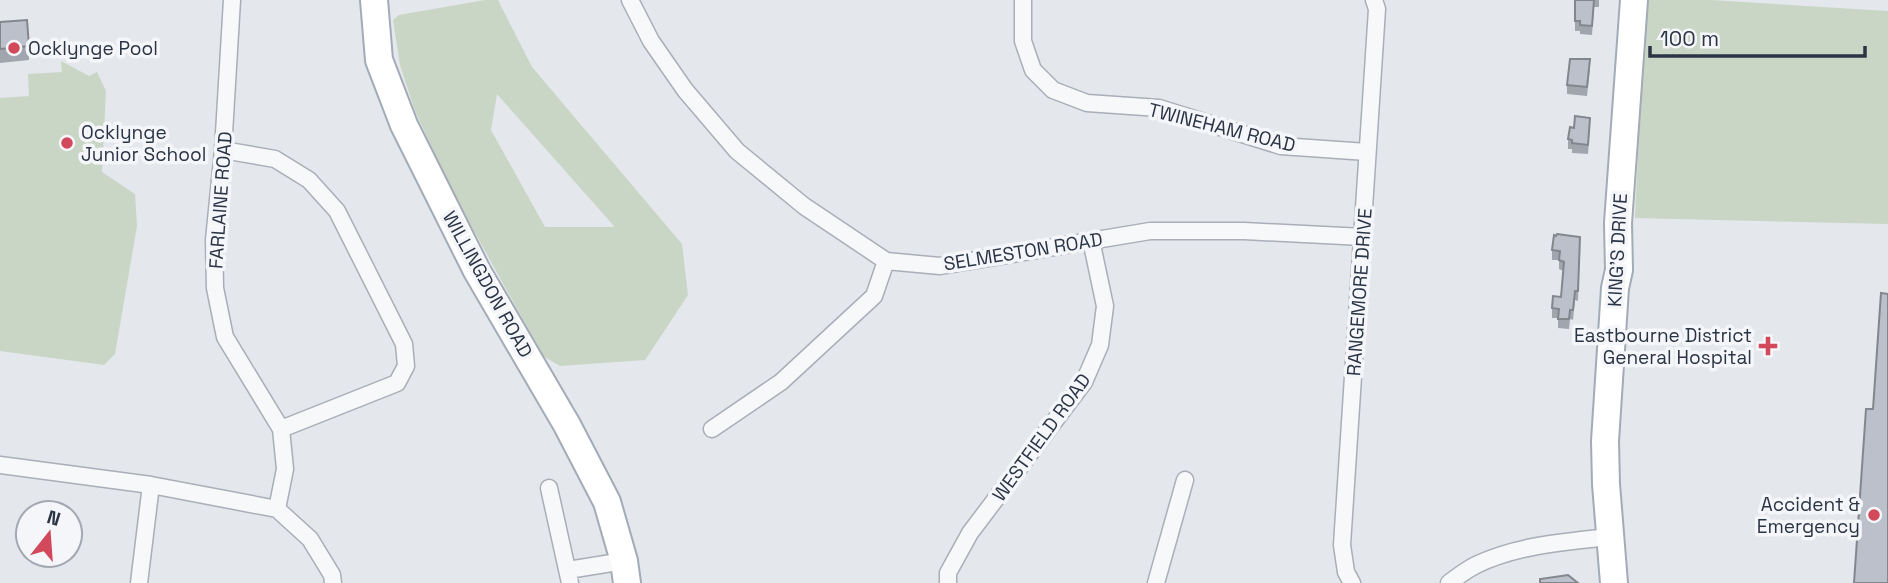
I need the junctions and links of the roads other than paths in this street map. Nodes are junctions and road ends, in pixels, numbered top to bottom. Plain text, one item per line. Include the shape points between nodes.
1 (232, 0) edge
2 (374, 0) edge
3 (630, 0) edge
4 (1023, 0) edge
5 (1374, 0) edge
6 (1634, 0) edge
7 (223, 150) junction
8 (1367, 152) junction
9 (1363, 237) junction
10 (1090, 240) junction
11 (886, 261) junction
12 (281, 429) junction
13 (712, 429) dead end
14 (0, 465) edge
15 (1185, 480) dead end
16 (151, 485) junction
17 (549, 488) dead end
18 (277, 509) junction
19 (1609, 537) junction
20 (626, 572) edge
21 (569, 576) edge
22 (139, 583) edge
23 (333, 583) edge
24 (948, 583) edge
25 (1156, 583) edge
26 (1352, 583) edge
27 (1448, 583) edge
28 (1614, 583) edge

1 - 7 street, FARLAINE ROAD
2 - 20 main road, WILLINGDON ROAD via 379,60 404,125 477,271 607,502
3 - 11 street, SELMESTON ROAD via 685,90 737,150 804,206
4 - 8 street, TWINEHAM ROAD via 1023,41 1034,70 1053,90 1087,103 1159,108 1281,146
5 - 8 street, RANGEMORE DRIVE
6 - 19 main road, KING'S DRIVE via 1605,441
7 - 12 street, FARLAINE ROAD via 214,240 215,288 222,325
7 - 12 street via 275,159 309,180 337,211 404,344 406,366 397,383
8 - 9 street, RANGEMORE DRIVE
9 - 10 street, SELMESTON ROAD via 1150,231
9 - 26 street, RANGEMORE DRIVE via 1342,545
10 - 11 street, SELMESTON ROAD via 940,266
10 - 24 street, WESTFIELD ROAD via 1105,306 1100,345 1084,382 970,533 948,573
11 - 13 street via 874,296 781,382
12 - 18 street, FARLAINE ROAD via 285,469
14 - 16 street
15 - 25 street
16 - 18 street
16 - 22 street
17 - 21 street, WILLINGDON ROAD
18 - 23 street via 310,539
19 - 27 street via 1511,553 1476,565
19 - 28 main road, KING'S DRIVE
20 - 21 street, WILLINGDON ROAD

